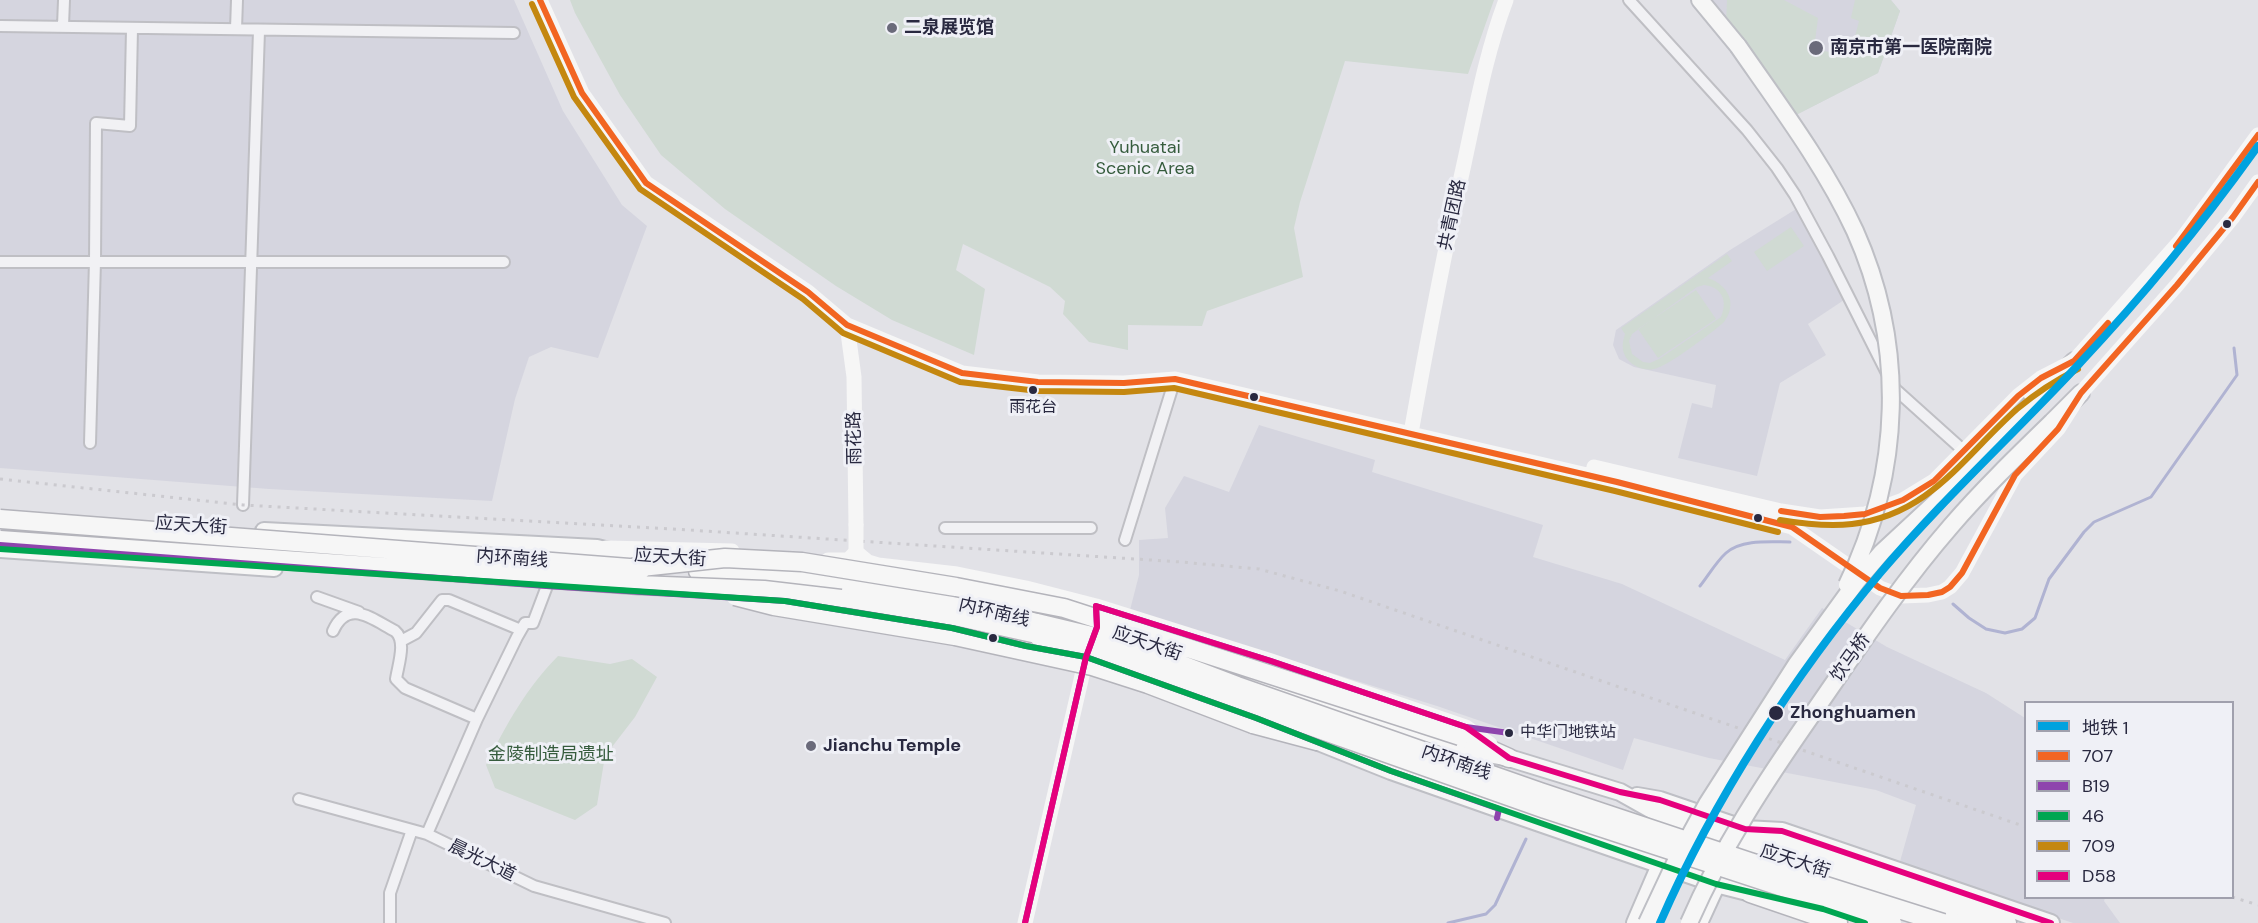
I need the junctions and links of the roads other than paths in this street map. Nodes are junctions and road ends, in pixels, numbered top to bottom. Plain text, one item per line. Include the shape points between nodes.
1 (64, 0) edge
2 (237, 0) edge
3 (540, 0) edge
4 (1506, 0) edge
5 (1629, 0) edge
6 (1700, 0) edge
7 (0, 26) edge
8 (63, 26) junction
9 (132, 29) junction
10 (236, 29) junction
11 (259, 31) junction
12 (514, 33) dead end
13 (2258, 135) edge
14 (2258, 182) edge
15 (0, 262) edge
16 (504, 262) dead end
17 (95, 263) junction
18 (251, 263) junction
19 (847, 325) junction
20 (2073, 361) junction
21 (1175, 379) junction
22 (2081, 393) junction
23 (1411, 433) junction
24 (90, 443) dead end
25 (1964, 451) junction
26 (243, 505) dead end
27 (0, 513) edge
28 (1836, 516) junction
29 (0, 519) edge
30 (945, 528) dead end
31 (1091, 528) dead end
32 (0, 540) edge
33 (1125, 540) dead end
34 (1819, 544) junction
35 (548, 545) junction
36 (597, 548) junction
37 (0, 549) edge
38 (856, 552) junction
39 (632, 568) junction
40 (547, 586) junction
41 (708, 587) junction
42 (317, 597) dead end
43 (1096, 599) junction
44 (359, 612) junction
45 (1826, 625) junction
46 (1097, 627) junction
47 (521, 630) junction
48 (333, 631) dead end
49 (401, 641) junction
50 (1086, 657) junction
51 (477, 719) junction
52 (1317, 741) junction
53 (1509, 758) junction
54 (299, 799) dead end
55 (412, 830) junction
56 (427, 834) junction
57 (1742, 836) junction
58 (1660, 865) junction
59 (1834, 868) junction
60 (1716, 884) junction
61 (1750, 893) junction
62 (1830, 920) edge
63 (390, 923) edge
64 (665, 923) edge
65 (1025, 923) edge
66 (1635, 923) edge
67 (1647, 923) edge
68 (1689, 923) edge
69 (1699, 923) edge
70 (1865, 923) edge
71 (1892, 923) edge
72 (1943, 923) edge
73 (1975, 923) edge
74 (2007, 923) edge
75 (2051, 923) edge

1 - 8 street
2 - 10 street
3 - 19 main road via 582,93 646,183 808,292
4 - 23 main road, 共青团路 via 1474,118
5 - 25 street via 1777,168 1828,256 1895,389
6 - 45 main road, bridge via 1738,46 1841,205 1874,280 1886,328 1892,407 1881,492 1852,575
7 - 8 street
8 - 9 street
9 - 10 street
9 - 17 street via 130,126 96,123
10 - 11 street
11 - 12 street
11 - 18 street
13 - 20 main road via 2182,239
14 - 22 main road via 2191,268
15 - 17 street
16 - 18 street
17 - 18 street
17 - 24 street
18 - 26 street
19 - 21 main road via 962,373 1038,382
19 - 38 main road, 雨花路, bridge via 854,377
20 - 25 main road via 2018,396
20 - 45 main road, bridge via 1882,552
21 - 23 main road
21 - 33 street
22 - 34 main road via 2063,423 2010,482 1967,564 1942,592 1914,597 1890,593
22 - 68 main road, 饮马桥, bridge via 1966,509 1879,617 1767,780 1720,859
23 - 28 main road via 1620,472 1781,511
23 - 34 main road via 1792,527
25 - 28 main road via 1934,481 1904,500 1865,513
27 - 35 main road, 应天大街 via 358,537
28 - 34 main road via 1817,524 1815,536
29 - 39 highway, 内环南线, bridge
30 - 31 street
32 - 41 highway, 内环南线, bridge
35 - 36 main road, 应天大街
35 - 40 main road
36 - 38 main road, 应天大街 via 741,551 835,561 848,560
36 - 46 main road, 应天大街 via 626,555 855,578 1058,615
37 - 40 main road, 应天大街
38 - 43 main road, 应天大街 via 878,565
39 - 53 highway, bridge via 725,558 802,562 1064,608 1460,736
39 - 72 highway, 内环南线, bridge via 819,581 965,606 1100,638 1540,792
40 - 47 street via 532,623 525,623
40 - 50 main road, 应天大街 via 785,601 951,628
41 - 52 highway, bridge via 774,606 955,636 1092,666 1253,724
41 - 71 highway, 内环南线, bridge via 841,599 1040,638 1132,663 1545,809
42 - 44 street
43 - 46 main road
43 - 53 main road, 应天大街 via 1466,727
44 - 48 street via 337,622
44 - 49 street via 395,631
45 - 67 main road, bridge via 1707,804
46 - 50 main road
46 - 53 main road, 应天大街 via 1457,748
47 - 49 street via 442,600 416,633
47 - 51 street
49 - 51 street via 396,679 405,688
50 - 52 main road, 应天大街
50 - 65 main road
51 - 56 street
52 - 58 main road, 应天大街 via 1391,771
53 - 57 main road, 应天大街 via 1620,792 1660,800
54 - 55 street, 晨光大道
55 - 56 street, 晨光大道
55 - 63 street via 390,893
56 - 64 street, 晨光大道 via 534,886
57 - 59 highway
57 - 60 main road
57 - 75 main road, 应天大街 via 1782,831
58 - 60 main road, 应天大街
58 - 66 main road
59 - 73 main road, 应天大街
59 - 74 highway
60 - 61 main road, 应天大街
60 - 69 main road
61 - 62 highway
61 - 70 main road, 应天大街

